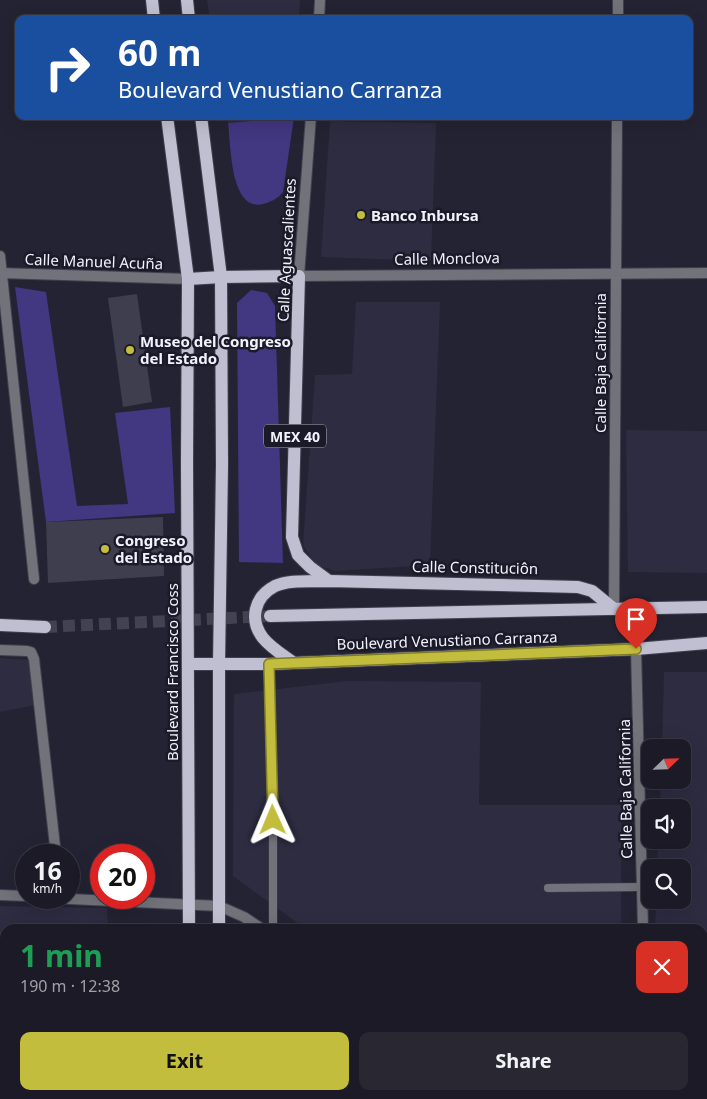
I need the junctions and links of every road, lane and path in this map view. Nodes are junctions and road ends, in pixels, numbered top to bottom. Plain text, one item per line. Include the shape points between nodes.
1 (152, 0) edge
2 (187, 0) edge
3 (320, 0) edge
4 (618, 0) edge
5 (154, 15) edge
6 (189, 15) edge
7 (319, 15) edge
8 (618, 15) edge
9 (168, 120) edge
10 (202, 120) edge
11 (311, 120) edge
12 (617, 120) edge
13 (0, 256) edge
14 (1, 273) edge
15 (615, 273) junction
16 (707, 273) edge
17 (221, 276) junction
18 (299, 276) junction
19 (188, 279) junction
20 (34, 579) dead end
21 (329, 581) junction
22 (707, 607) edge
23 (614, 609) junction
24 (270, 616) tunnel mouth
25 (0, 625) edge
26 (45, 627) tunnel mouth
27 (707, 643) edge
28 (636, 649) junction
29 (0, 650) edge
30 (294, 663) junction
31 (189, 664) junction
32 (219, 664) junction
33 (269, 664) junction
34 (55, 844) edge
35 (641, 859) edge
36 (641, 887) edge
37 (548, 888) dead end
38 (0, 895) edge
39 (15, 896) edge
40 (80, 899) edge
41 (189, 904) junction
42 (219, 906) junction
43 (643, 909) edge
44 (189, 924) edge
45 (219, 924) edge
46 (254, 924) edge
47 (273, 924) edge
48 (643, 924) edge

1 - 5 main road
2 - 6 main road
3 - 7 street
4 - 8 street
9 - 19 main road, Boulevard Francisco Coss
10 - 17 main road
11 - 18 street, Calle Aguascalientes
12 - 15 street, Calle Baja California
13 - 14 street
14 - 19 street, Calle Manuel Acuña
14 - 20 street
15 - 16 street, Calle Monclova
15 - 18 street, Calle Monclova
15 - 23 street, Calle Baja California
17 - 18 main road, Calle Monclova
17 - 19 main road, Calle Monclova
17 - 32 main road
18 - 21 main road, Calle Aguascalientes / MEX 40 via 292,537 298,555
19 - 31 main road, Boulevard Francisco Coss
21 - 23 main road, Calle Constituciôn via 578,587 592,591
21 - 30 main road, Calle Constituciôn via 276,586 264,593 256,604 255,621 263,638
22 - 23 main road, Boulevard Venustiano Carranza
23 - 24 main road, Boulevard Venustiano Carranza
25 - 26 main road
27 - 28 main road, Boulevard Venustiano Carranza
28 - 30 main road, Boulevard Venustiano Carranza
28 - 35 street, Calle Baja California
29 - 34 street via 27,651 33,655
30 - 33 main road, Boulevard Venustiano Carranza
31 - 32 main road, Boulevard Venustiano Carranza
31 - 41 main road, Boulevard Francisco Coss
32 - 33 main road, Boulevard Venustiano Carranza
32 - 42 main road
33 - 47 lane
36 - 37 lane
38 - 39 street
40 - 41 street
41 - 42 street
41 - 44 main road, Boulevard Francisco Coss
42 - 45 main road
42 - 46 street
43 - 48 street, Calle Baja California

